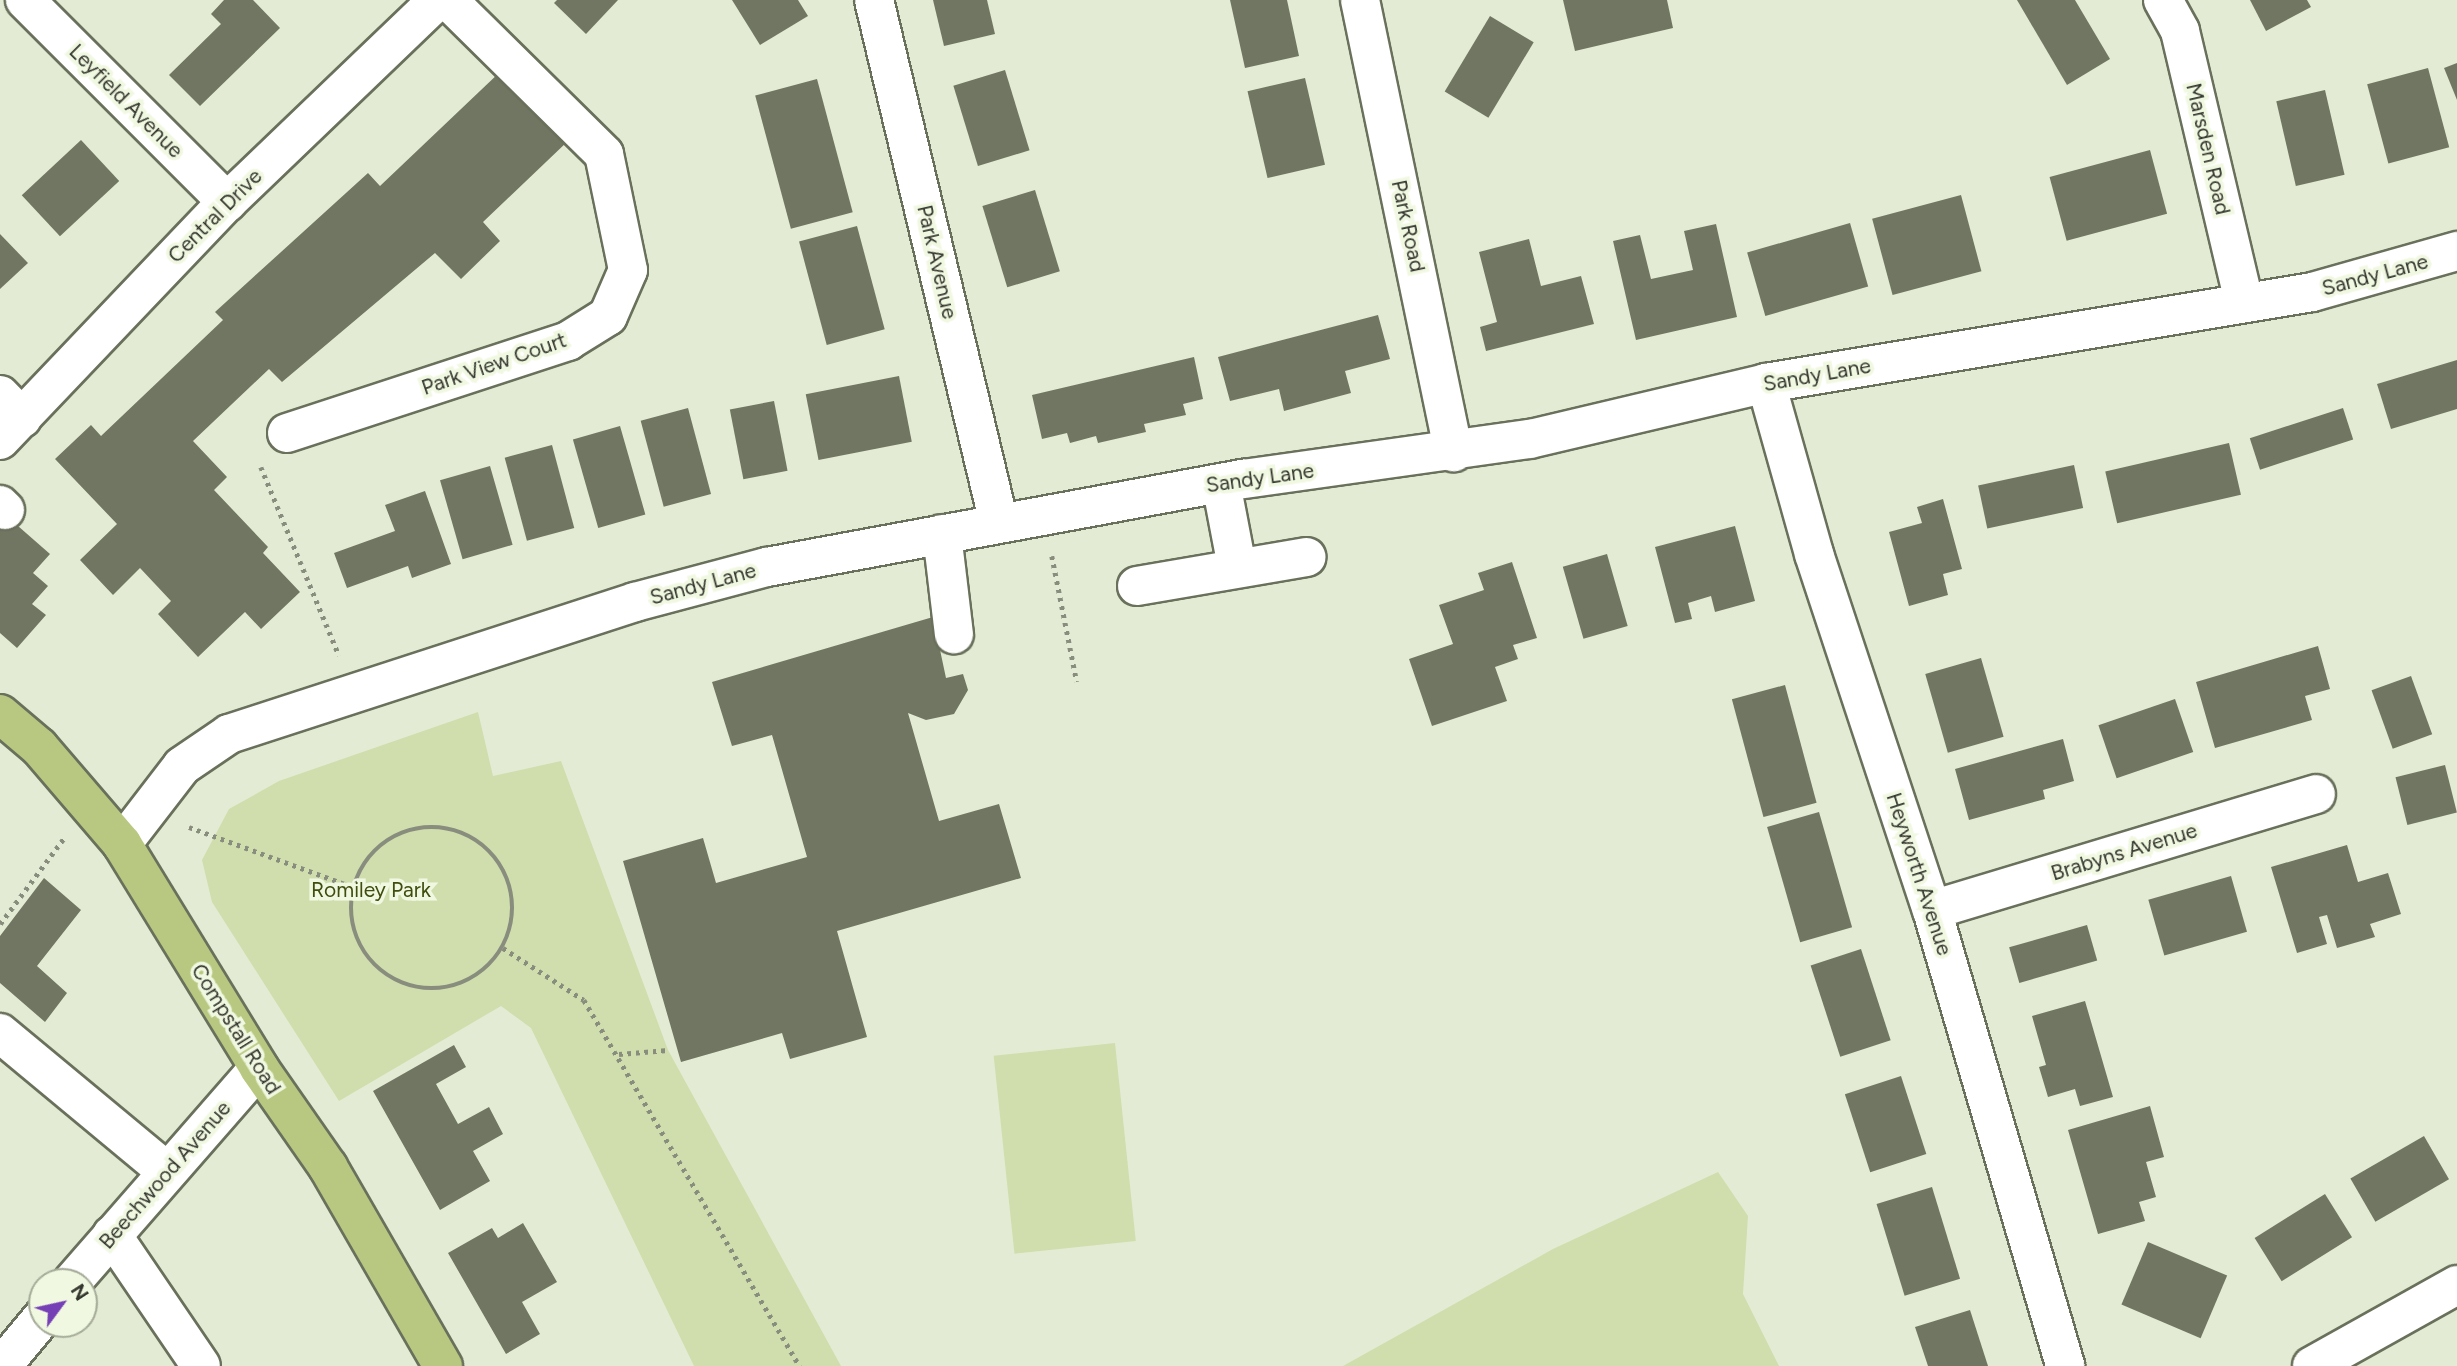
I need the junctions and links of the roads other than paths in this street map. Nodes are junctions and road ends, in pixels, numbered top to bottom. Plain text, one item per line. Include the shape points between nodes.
1 (26, 0) edge
2 (438, 0) edge
3 (448, 0) edge
4 (874, 0) edge
5 (1360, 0) edge
6 (2163, 0) edge
7 (227, 202) junction
8 (2457, 251) edge
9 (2244, 302) junction
10 (1766, 383) junction
11 (7, 418) edge
12 (287, 432) road end
13 (1454, 452) junction
14 (1221, 483) junction
15 (999, 523) junction
16 (942, 534) junction
17 (1307, 557) dead end
18 (1237, 567) junction
19 (1137, 586) dead end
20 (954, 634) dead end
21 (0, 714) edge
22 (2316, 794) dead end
23 (122, 845) junction
24 (1932, 910) junction
25 (0, 1033) edge
26 (258, 1068) junction
27 (166, 1171) junction
28 (112, 1236) junction
29 (84, 1268) edge
30 (2457, 1285) edge
31 (28, 1335) edge
32 (2, 1366) edge
33 (201, 1366) edge
34 (443, 1366) edge
35 (2066, 1366) edge
36 (2312, 1366) edge

1 - 7 street, Leyfield Avenue
2 - 7 street, Central Drive
3 - 12 street, Park View Court via 604,154 628,270 607,316 568,341
4 - 15 street, Park Avenue
5 - 13 street, Park Road
6 - 9 street, Marsden Road via 2180,31
7 - 11 street, Central Drive
8 - 9 street, Sandy Lane via 2312,292
9 - 10 street, Sandy Lane
10 - 13 street, Sandy Lane via 1530,439
10 - 24 street, Heyworth Avenue via 1814,555
13 - 14 street, Sandy Lane
14 - 15 street, Sandy Lane
14 - 18 street
15 - 16 street, Sandy Lane
16 - 20 street
16 - 23 street, Sandy Lane via 767,567 635,602 229,734 182,766
17 - 18 street
18 - 19 street
21 - 23 main road, Compstall Road via 39,747
22 - 24 street, Brabyns Avenue
23 - 26 main road, Compstall Road
24 - 35 street, Heyworth Avenue
25 - 27 street
26 - 27 street, Beechwood Avenue
26 - 34 main road, Compstall Road via 328,1167
27 - 28 street, Beechwood Avenue
28 - 29 street, Beechwood Avenue
28 - 33 street
30 - 36 street
31 - 32 street

